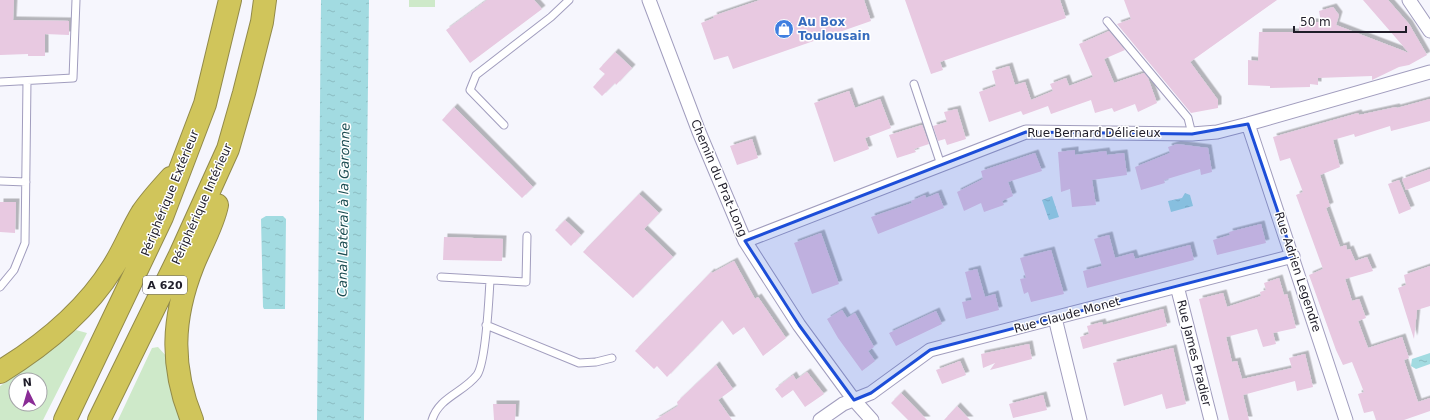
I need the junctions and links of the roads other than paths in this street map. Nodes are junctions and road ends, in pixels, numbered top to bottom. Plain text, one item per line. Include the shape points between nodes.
1 (76, 0) edge
2 (230, 0) edge
3 (265, 0) edge
4 (569, 0) edge
5 (649, 0) edge
6 (1408, 0) edge
7 (1107, 21) dead end
8 (1430, 31) edge
9 (1430, 72) edge
10 (27, 81) junction
11 (0, 82) edge
12 (914, 84) dead end
13 (1248, 124) junction
14 (504, 125) dead end
15 (1192, 134) junction
16 (228, 149) junction
17 (182, 164) junction
18 (942, 165) junction
19 (0, 181) edge
20 (26, 182) junction
21 (527, 236) dead end
22 (745, 241) junction
23 (1293, 256) junction
24 (441, 278) dead end
25 (490, 280) junction
26 (1177, 286) junction
27 (0, 288) edge
28 (1055, 318) junction
29 (486, 325) junction
30 (612, 358) dead end
31 (0, 372) edge
32 (854, 400) junction
33 (65, 420) edge
34 (99, 420) edge
35 (192, 420) edge
36 (432, 420) edge
37 (820, 420) edge
38 (872, 420) edge
39 (1080, 420) edge
40 (1211, 420) edge
41 (1346, 420) edge

1 - 10 lane via 73,78
2 - 17 highway, Périphérique Extérieur / A 620 via 205,104
3 - 16 highway, Périphérique Intérieur / A 620 via 262,22
4 - 14 lane via 476,75 470,90
5 - 22 street, Chemin du Prat-Long via 699,132
6 - 8 street
7 - 15 lane via 1188,118
9 - 13 street, Rue Bernard Délicieux
10 - 11 lane
10 - 20 lane
12 - 18 lane
13 - 15 street, Rue Bernard Délicieux via 1217,132
13 - 23 street, Rue Adrien Legendre
15 - 18 street, Rue Bernard Délicieux via 1026,132
16 - 34 highway, Périphérique Intérieur / A 620
16 - 35 highway via 216,210 192,266 176,325 178,375
17 - 31 highway via 142,212 114,267 79,311 54,335
17 - 33 highway, Périphérique Extérieur / A 620 via 162,217
18 - 22 street, Rue Bernard Délicieux
19 - 20 lane
20 - 27 lane via 25,243 14,270
21 - 25 lane via 526,282
22 - 32 street, Chemin du Prat-Long via 799,325
23 - 26 street, Rue Claude Monet
23 - 41 street, Rue Adrien Legendre
24 - 25 lane
25 - 29 lane
26 - 28 street, Rue Claude Monet
26 - 40 street, Rue James Pradier
28 - 32 street, Rue Claude Monet via 930,350 871,393
28 - 39 street
29 - 30 lane via 579,362 596,362
29 - 36 lane via 484,350 477,374 440,405
32 - 37 street, Rue Claude Monet via 843,404
32 - 38 street, Chemin du Prat-Long

